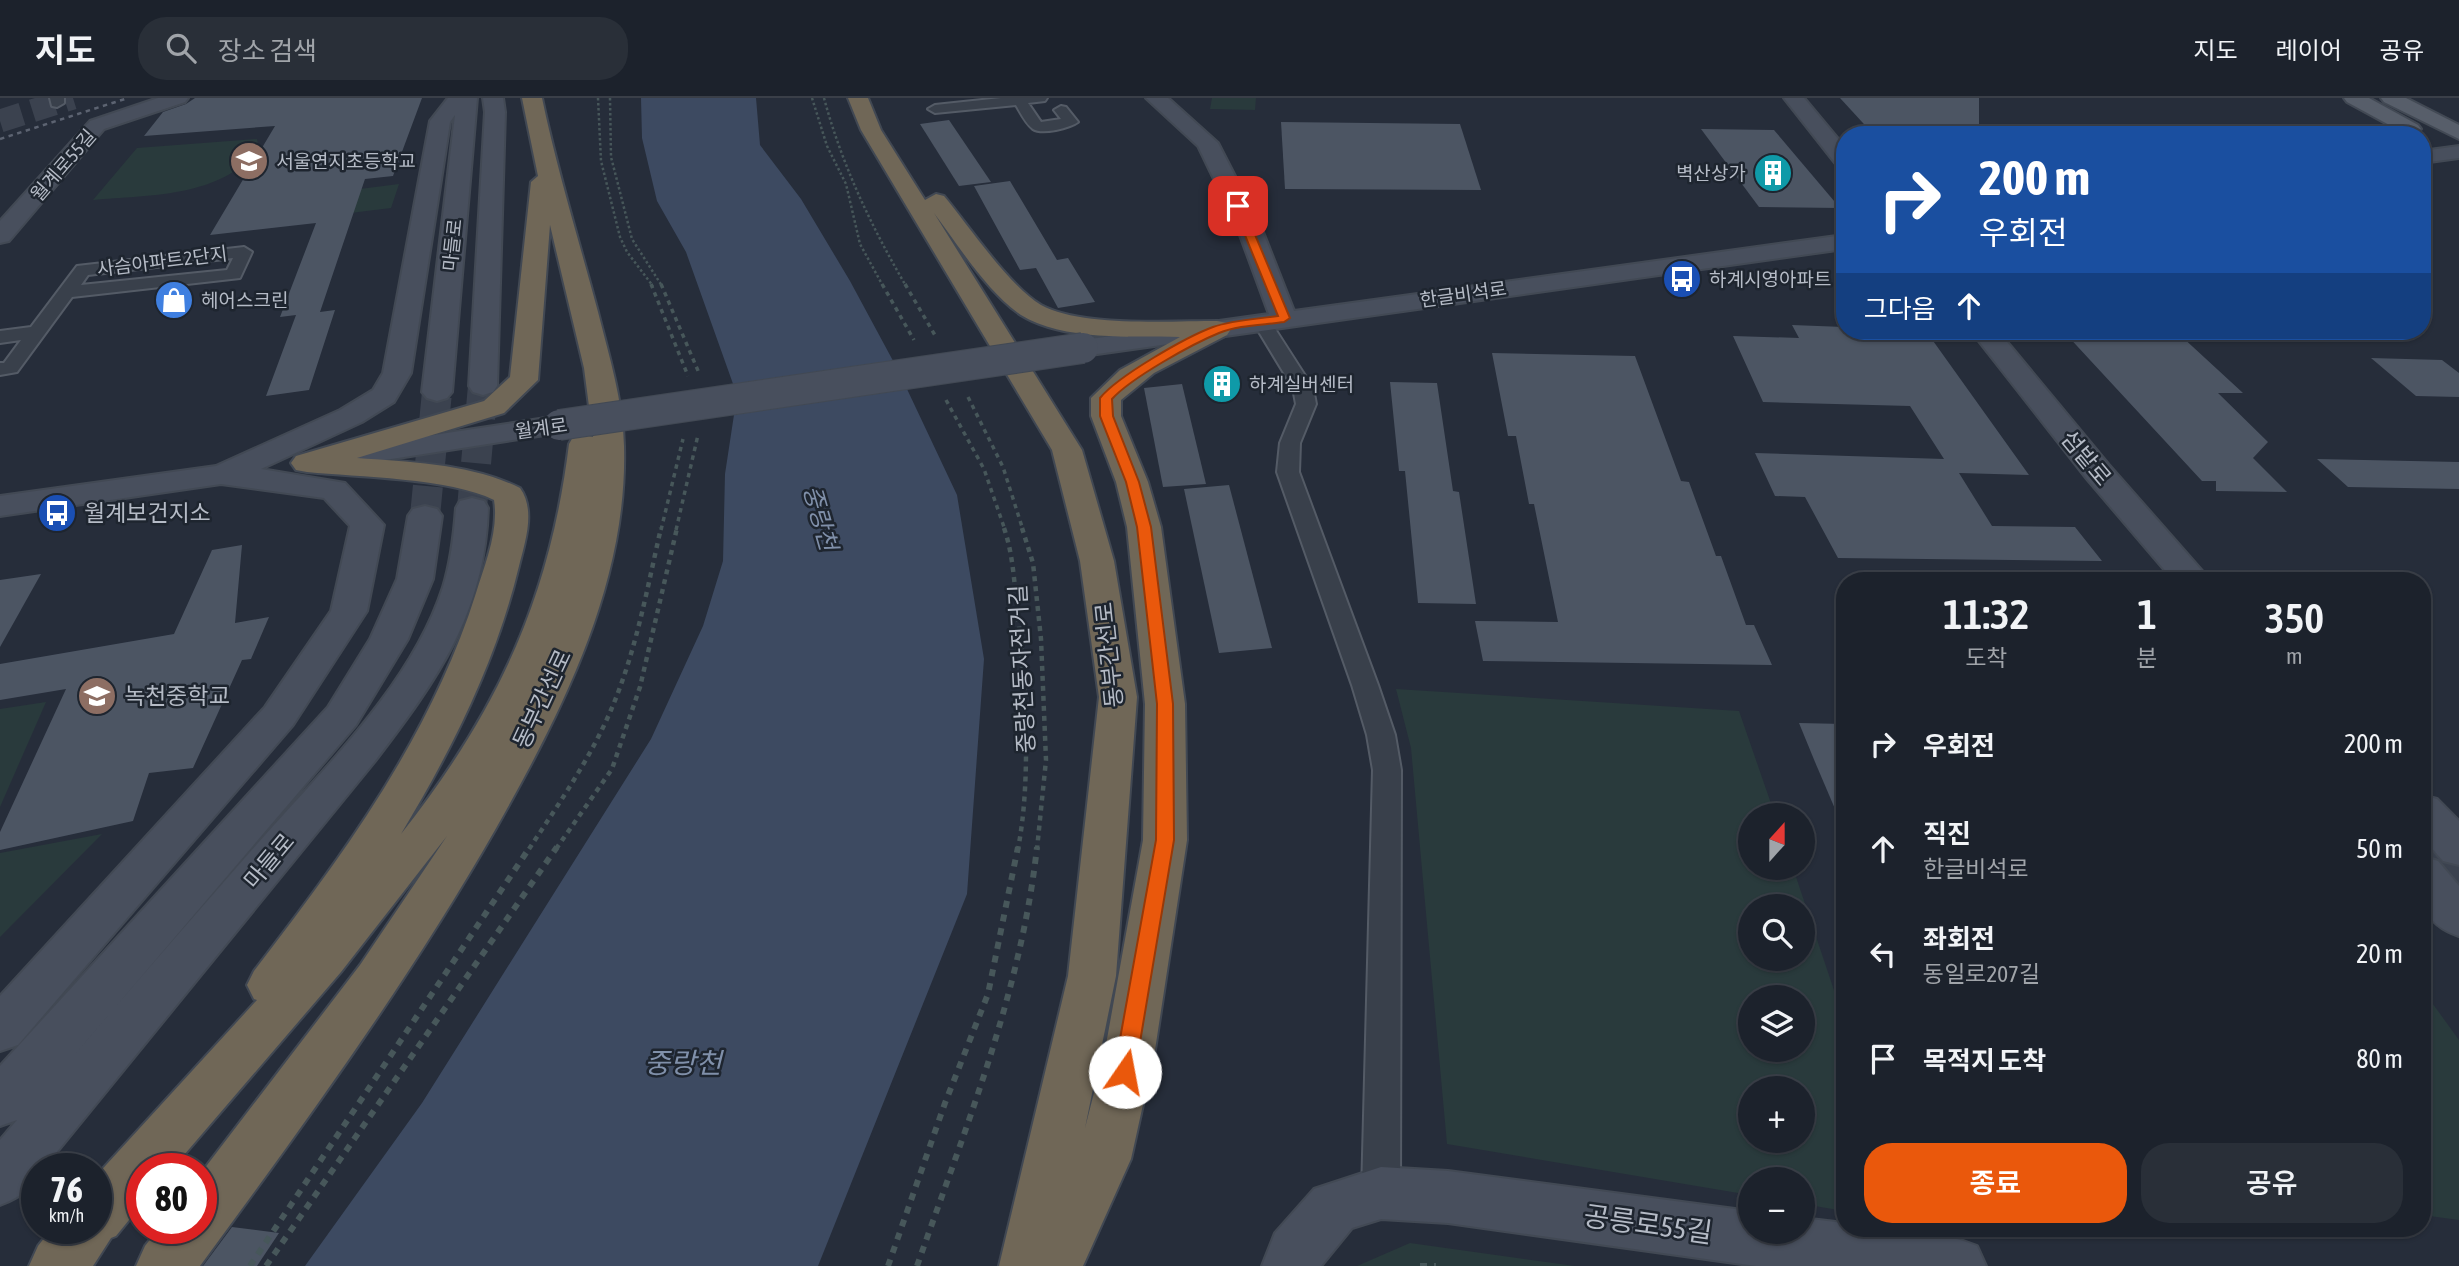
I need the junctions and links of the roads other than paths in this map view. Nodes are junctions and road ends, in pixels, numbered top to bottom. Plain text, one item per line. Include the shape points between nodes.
1 (178, 98) edge
2 (458, 98) edge
3 (467, 98) edge
4 (493, 98) edge
5 (533, 98) edge
6 (1156, 98) edge
7 (1794, 98) edge
8 (2354, 98) edge
9 (2391, 98) edge
10 (1020, 100) junction
11 (1051, 102) edge
12 (935, 109) dead end
13 (864, 114) edge
14 (2416, 126) edge
15 (2420, 126) edge
16 (2431, 132) edge
17 (2458, 144) edge
18 (1836, 149) edge
19 (2431, 154) edge
20 (544, 159) junction
21 (0, 236) edge
22 (1836, 243) edge
23 (569, 246) junction
24 (67, 292) junction
25 (1273, 320) junction
26 (1217, 329) junction
27 (38, 332) junction
28 (0, 337) edge
29 (1991, 340) edge
30 (1083, 348) joint
31 (0, 369) edge
32 (483, 386) tunnel mouth
33 (437, 392) tunnel mouth
34 (307, 463) junction
35 (2098, 472) junction
36 (222, 475) junction
37 (0, 506) edge
38 (472, 508) tunnel mouth
39 (425, 516) tunnel mouth
40 (2164, 572) edge
41 (2185, 572) edge
42 (2205, 572) edge
43 (2431, 819) edge
44 (2459, 849) edge
45 (2431, 884) edge
46 (2459, 918) edge
47 (0, 1030) edge
48 (0, 1103) edge
49 (0, 1180) edge
50 (1381, 1193) junction
51 (112, 1195) edge
52 (217, 1196) edge
53 (112, 1198) edge
54 (75, 1244) edge
55 (182, 1244) edge
56 (58, 1266) edge
57 (165, 1266) edge
58 (1028, 1266) edge
59 (1054, 1266) edge
60 (1291, 1266) edge
61 (1957, 1266) edge

1 - 21 main road, 월계로55길 via 97,125
2 - 36 main road via 440,121 397,373 384,396 351,416
3 - 33 main road, 마들로
4 - 32 main road, 마들로
5 - 20 highway, 동부간선로
6 - 25 main road via 1207,143 1249,226
7 - 18 main road
8 - 14 main road
9 - 15 main road
10 - 11 street
10 - 11 street via 1040,127 1071,122
10 - 12 street
13 - 26 highway via 1005,287 1031,310 1060,321 1099,327
13 - 58 highway, 동부간선로 via 1067,450 1097,561 1118,697 1092,976
16 - 17 main road
17 - 19 main road
20 - 23 highway, 동부간선로
20 - 34 highway via 524,380 494,407
22 - 25 main road, 한글비석로
23 - 52 highway, 동부간선로 via 598,364 609,444 601,533 564,656 495,794 416,923
23 - 53 highway via 561,270 583,416 579,497 563,568 521,680 471,768 400,867
24 - 24 street, 사슴아파트2단지 via 83,270 244,252 234,274
24 - 27 street, 사슴아파트2단지
25 - 26 main road, 한글비석로
25 - 50 street via 1307,404 1290,443 1288,472 1365,685 1387,770
26 - 30 main road, 한글비석로
26 - 59 highway via 1118,385 1106,398 1106,416 1144,527 1165,704 1165,840 1130,1050 1104,1159
27 - 28 street
27 - 31 street, 사슴아파트2단지 via 10,368
29 - 35 main road, 섬밭로
30 - 34 main road, 월계로, bridge
34 - 36 main road, 월계로
34 - 51 highway via 443,477 502,490 509,497 511,520 495,592 449,713 374,841 311,932
35 - 40 main road via 2099,495
35 - 41 main road, 섬밭로
35 - 42 main road via 2133,490
36 - 37 main road, 월계로
36 - 47 main road via 334,490 367,525 349,611 279,716
38 - 49 main road, 마들로 via 467,561 454,606 404,696
39 - 48 main road, 마들로 via 415,579 389,639 342,716
43 - 44 main road
45 - 46 main road
50 - 60 main road via 1334,1208 1295,1254
50 - 61 main road, 공릉로55길 via 1448,1197
54 - 56 highway
55 - 57 highway

